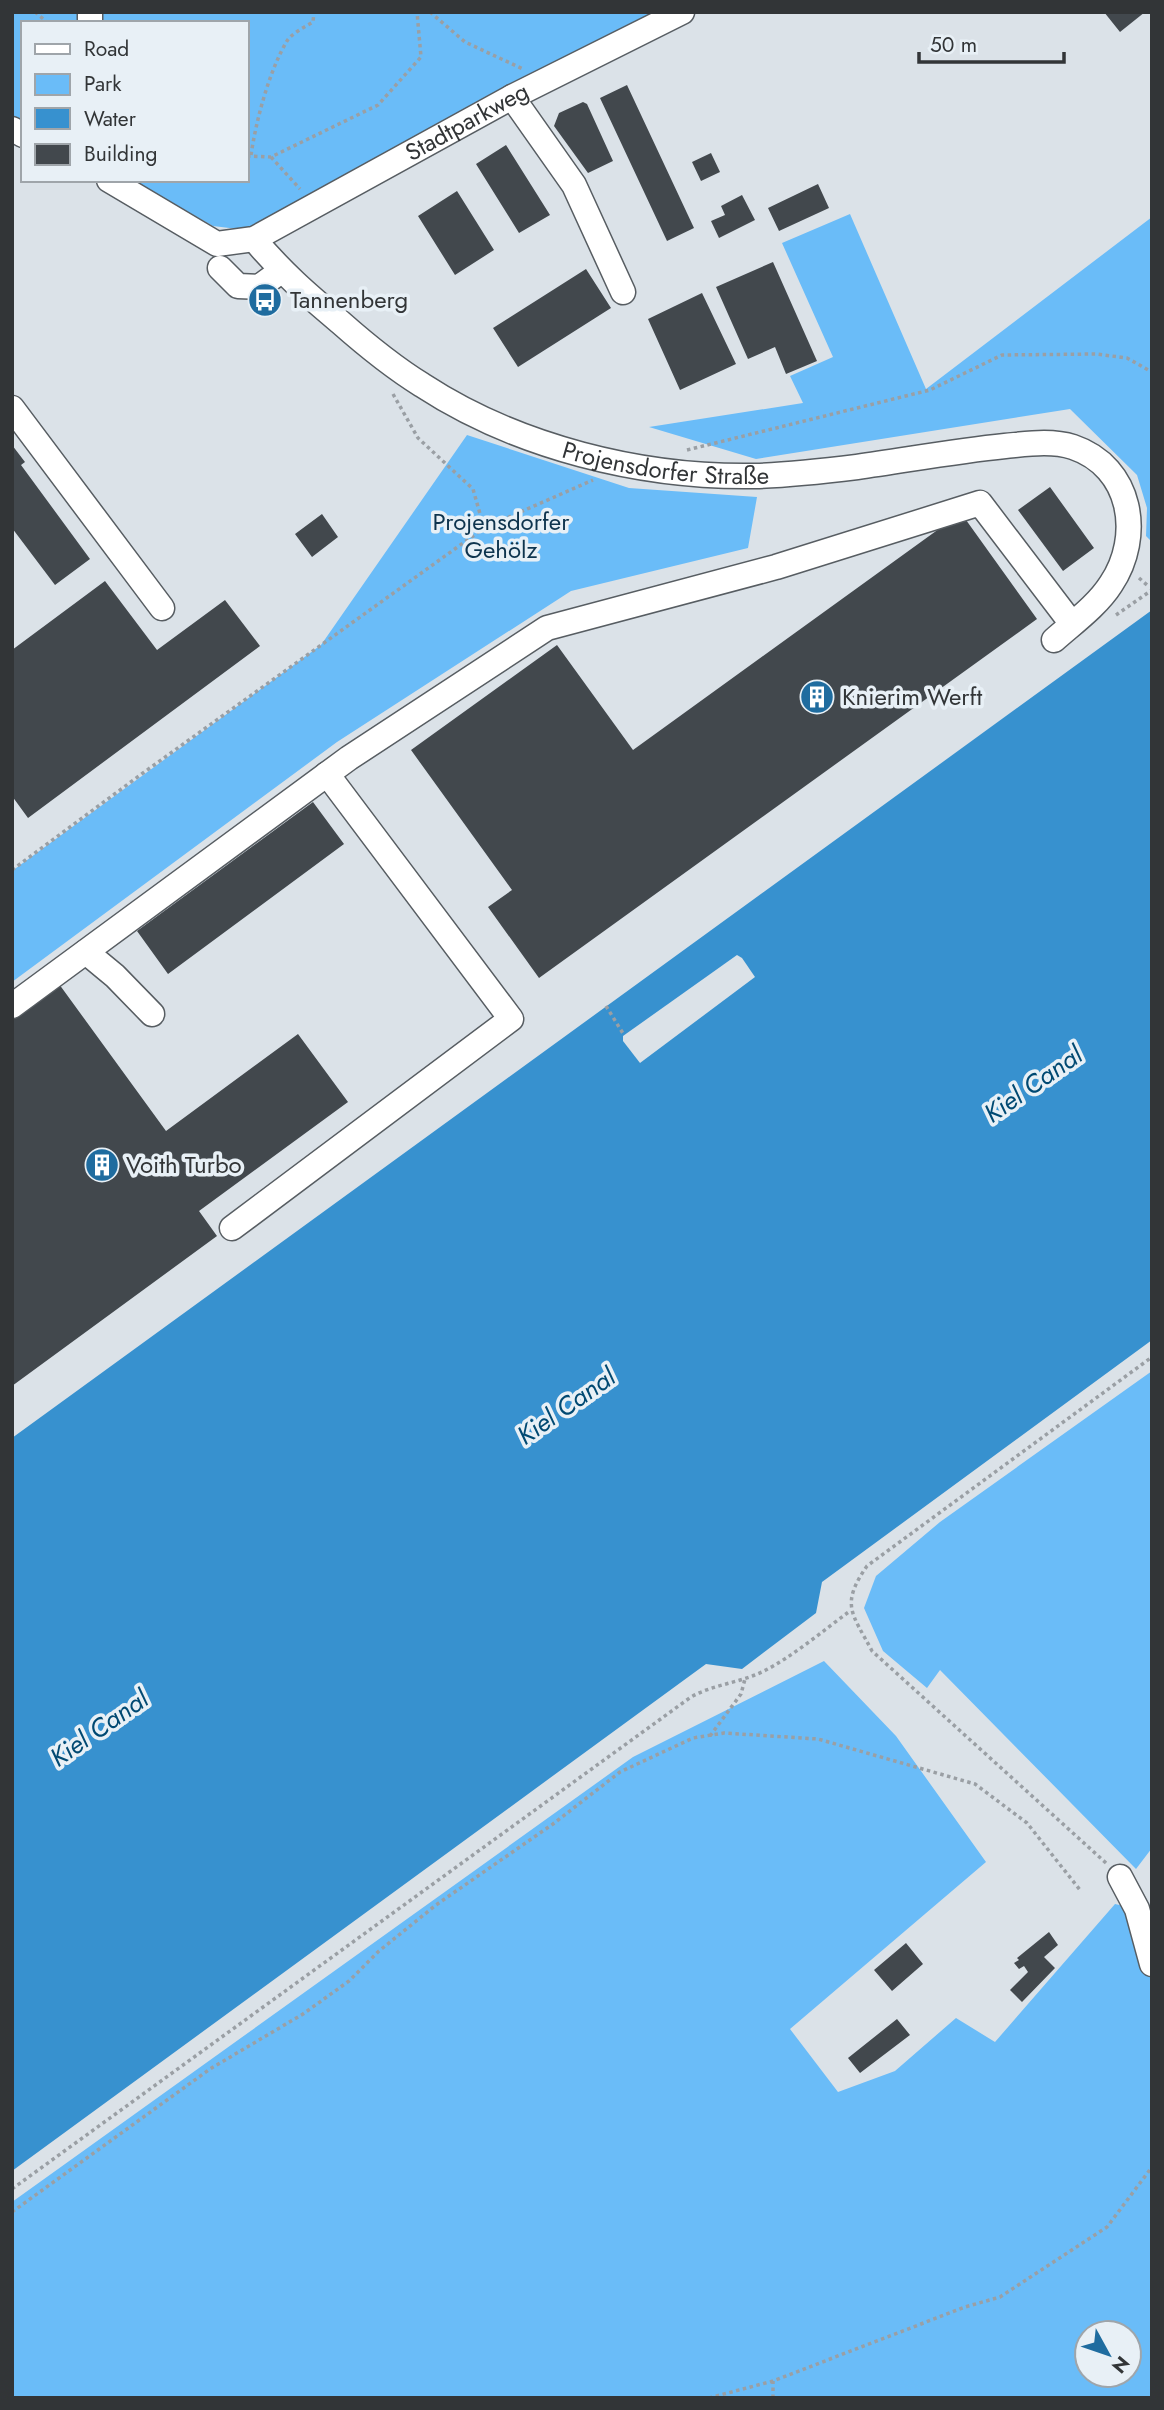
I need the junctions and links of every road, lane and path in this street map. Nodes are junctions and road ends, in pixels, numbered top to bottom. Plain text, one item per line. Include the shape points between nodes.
1 (314, 12) edge
2 (417, 12) edge
3 (430, 12) edge
4 (682, 12) edge
5 (546, 80) junction
6 (512, 97) junction
7 (249, 156) edge
8 (271, 157) junction
9 (112, 182) edge
10 (300, 215) junction
11 (254, 239) junction
12 (220, 268) dead end
13 (281, 271) junction
14 (623, 292) dead end
15 (1152, 372) edge
16 (392, 392) dead end
17 (12, 408) edge
18 (682, 452) dead end
19 (593, 480) dead end
20 (484, 527) junction
21 (162, 608) dead end
22 (327, 774) junction
23 (12, 870) edge
24 (86, 952) junction
25 (12, 1006) edge
26 (606, 1006) dead end
27 (152, 1014) dead end
28 (624, 1035) dead end
29 (232, 1228) dead end
30 (1152, 1357) edge
31 (850, 1611) junction
32 (745, 1679) junction
33 (710, 1735) junction
34 (1120, 1877) joint
35 (1080, 1890) dead end
36 (1152, 1964) edge
37 (1152, 2167) edge
38 (12, 2189) edge
39 (12, 2212) edge
40 (773, 2381) junction
41 (709, 2398) edge
42 (773, 2398) edge

1 - 7 path via 313,22 288,39 268,84
2 - 8 path via 421,57 378,106
3 - 5 path via 465,42
4 - 5 street, Stadtparkweg
5 - 6 street, Stadtparkweg
6 - 10 street, Stadtparkweg
6 - 14 street via 574,185
7 - 8 path
8 - 10 path via 300,189
9 - 11 street via 217,244
10 - 11 street, Stadtparkweg
11 - 13 street, Projensdorfer Straße
12 - 13 street via 238,286 259,287
13 - 22 street, Projensdorfer Straße via 366,345 422,386 527,437 597,457 692,473 755,476 856,467 960,450 1058,443 1086,452 1114,477 1126,501 1130,529 1116,577 1063,632 980,503 776,567 547,628
15 - 18 path via 1126,358 1096,354 1002,355 930,390
16 - 20 path via 418,438 473,489
17 - 21 street
19 - 20 path
20 - 23 path
22 - 24 street
22 - 29 street via 511,1019
24 - 25 street
24 - 27 street
26 - 28 path
30 - 31 path via 867,1566 854,1585
31 - 32 path via 765,1671
31 - 34 path via 872,1651
32 - 33 path via 741,1693
32 - 38 path via 708,1687 691,1697
33 - 35 path via 818,1739 975,1784 1027,1823
33 - 39 path via 693,1738 620,1772 436,1905 349,1982 210,2069
34 - 36 street via 1137,1909
37 - 40 path via 1107,2227 1000,2297
40 - 41 path
40 - 42 path

